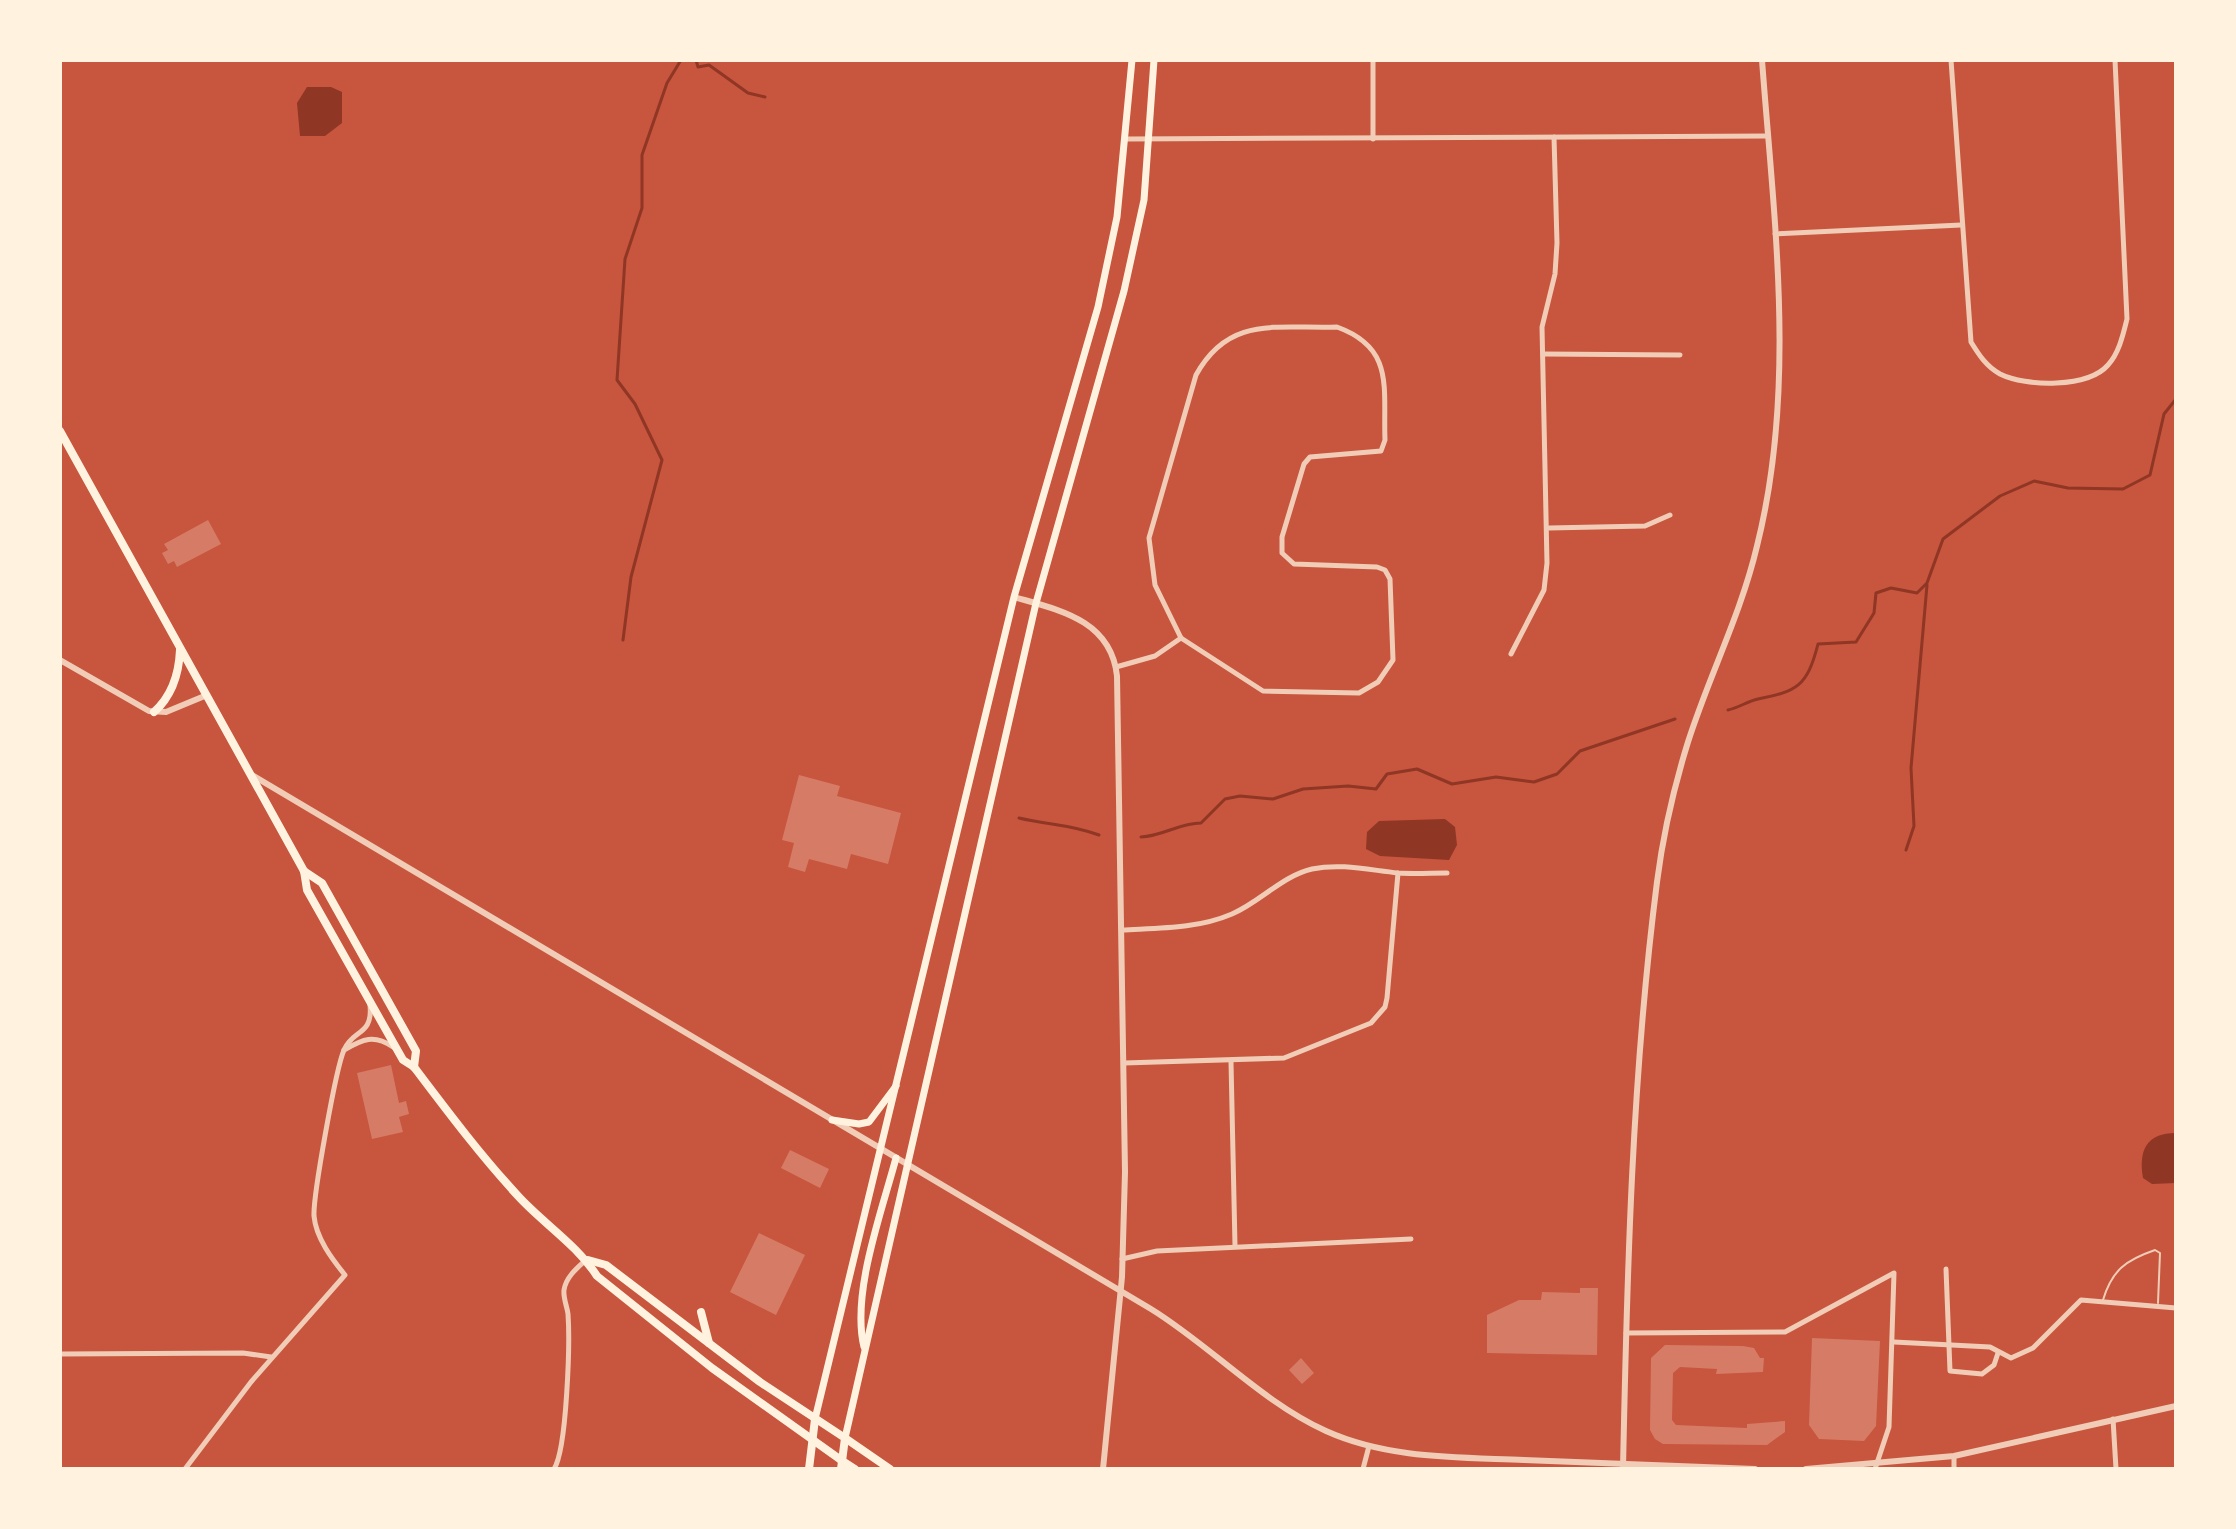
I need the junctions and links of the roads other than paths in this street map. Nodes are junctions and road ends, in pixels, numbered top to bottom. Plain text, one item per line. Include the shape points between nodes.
1 (1132, 60) edge
2 (1154, 60) edge
3 (1373, 60) edge
4 (1762, 60) edge
5 (1951, 60) edge
6 (2115, 60) edge
7 (1768, 136) junction
8 (1554, 137) junction
9 (1127, 139) junction
10 (1150, 139) junction
11 (1373, 139) junction
12 (1961, 225) junction
13 (1775, 234) junction
14 (1543, 354) junction
15 (1680, 355) dead end
16 (60, 431) edge
17 (1670, 515) dead end
18 (1549, 528) junction
19 (1014, 597) junction
20 (1036, 603) junction
21 (1181, 638) junction
22 (180, 650) junction
23 (1511, 654) dead end
24 (61, 659) edge
25 (1116, 667) junction
26 (207, 695) junction
27 (154, 712) junction
28 (252, 775) junction
29 (304, 871) junction
30 (1398, 873) junction
31 (1447, 873) dead end
32 (1122, 930) junction
33 (370, 1004) junction
34 (394, 1048) junction
35 (343, 1051) junction
36 (1231, 1062) junction
37 (1124, 1063) junction
38 (414, 1067) junction
39 (897, 1084) junction
40 (832, 1120) junction
41 (881, 1149) junction
42 (896, 1158) junction
43 (908, 1166) junction
44 (1411, 1239) dead end
45 (1235, 1246) junction
46 (587, 1259) junction
47 (1122, 1259) junction
48 (1946, 1269) dead end
49 (1120, 1292) junction
50 (2102, 1301) junction
51 (2158, 1307) junction
52 (2176, 1308) edge
53 (701, 1312) dead end
54 (1626, 1333) junction
55 (1894, 1342) junction
56 (709, 1343) junction
57 (1946, 1345) junction
58 (864, 1349) junction
59 (1998, 1353) junction
60 (60, 1354) edge
61 (272, 1357) junction
62 (2176, 1406) edge
63 (815, 1419) junction
64 (2113, 1419) junction
65 (845, 1438) junction
66 (812, 1439) junction
67 (1369, 1446) junction
68 (1954, 1456) junction
69 (841, 1464) edge
70 (1623, 1466) edge
71 (1876, 1466) edge
72 (185, 1469) edge
73 (554, 1469) edge
74 (809, 1469) edge
75 (855, 1469) edge
76 (890, 1469) edge
77 (1103, 1469) edge
78 (1363, 1469) edge
79 (1755, 1469) edge
80 (1806, 1469) edge
81 (1954, 1469) edge
82 (2116, 1469) edge

1 - 9 main road
2 - 10 main road
3 - 11 street
4 - 7 street
5 - 12 street
6 - 12 street via 2128,303 2121,344 2109,365 2096,376 2068,383 2018,380 1989,366 1971,342 1967,325
7 - 8 street
7 - 13 street
8 - 11 street
8 - 14 street via 1557,243 1544,312
9 - 10 street
9 - 19 main road via 1098,307
10 - 11 street
10 - 20 main road via 1144,200 1124,291
12 - 13 street
13 - 54 street via 1780,382 1767,499 1743,595 1685,754 1657,882 1632,1157
14 - 15 street
14 - 18 street
16 - 22 main road
17 - 18 street via 1645,526
18 - 23 street via 1544,590
19 - 20 street
19 - 39 main road
20 - 25 street via 1091,626 1109,647
20 - 43 main road
21 - 21 street via 1155,585 1149,538 1201,366 1220,342 1241,331 1337,327 1358,334 1374,347 1382,363 1385,440 1381,451 1310,457 1282,537 1282,553 1294,564 1385,570 1390,579 1393,660 1387,672 1359,693 1263,691
21 - 25 street via 1155,656
22 - 26 main road
22 - 27 main road via 173,685
24 - 27 street
25 - 32 street
26 - 27 street via 184,707
26 - 28 main road
28 - 29 main road
28 - 40 street
29 - 33 main road via 307,890
29 - 38 main road via 322,883 416,1051
30 - 31 street
30 - 32 street via 1367,867 1314,869 1216,920
30 - 36 street via 1387,998 1377,1019 1284,1058
32 - 37 street
33 - 34 main road
33 - 35 street via 366,1030
34 - 35 street via 368,1038
34 - 38 main road
35 - 61 street via 314,1216 329,1255 345,1275
36 - 37 street
36 - 45 street
37 - 47 street
38 - 46 main road via 473,1146
39 - 40 main road via 869,1122
39 - 41 main road
40 - 41 street
41 - 42 street
41 - 63 main road
42 - 43 street
42 - 58 main road via 864,1290
43 - 49 street
43 - 58 main road
44 - 45 street
45 - 47 street
46 - 56 main road via 606,1265
46 - 66 main road via 597,1276 671,1336
46 - 73 street via 564,1290 565,1415 561,1455
47 - 49 street
48 - 57 street
49 - 67 street via 1182,1328 1301,1418
49 - 77 street
50 - 51 street
50 - 51 lane via 2109,1278 2129,1259 2155,1250 2160,1253
50 - 59 street via 2076,1302 2023,1354 2011,1358
51 - 52 street
53 - 56 main road
54 - 55 street via 1785,1332 1894,1273
54 - 70 street
55 - 57 street
55 - 71 street via 1889,1427
56 - 63 main road
57 - 59 street via 1990,1347
57 - 59 street via 1947,1367 1954,1374 1982,1374 1994,1365
58 - 65 main road
60 - 61 street
61 - 72 street
62 - 64 street
63 - 65 main road
63 - 66 main road
64 - 68 street
64 - 82 street
65 - 69 main road
65 - 76 main road
66 - 69 main road
66 - 74 main road
67 - 70 street via 1423,1455
67 - 78 street
68 - 71 street
68 - 81 street
69 - 75 main road
70 - 79 street
71 - 80 street

